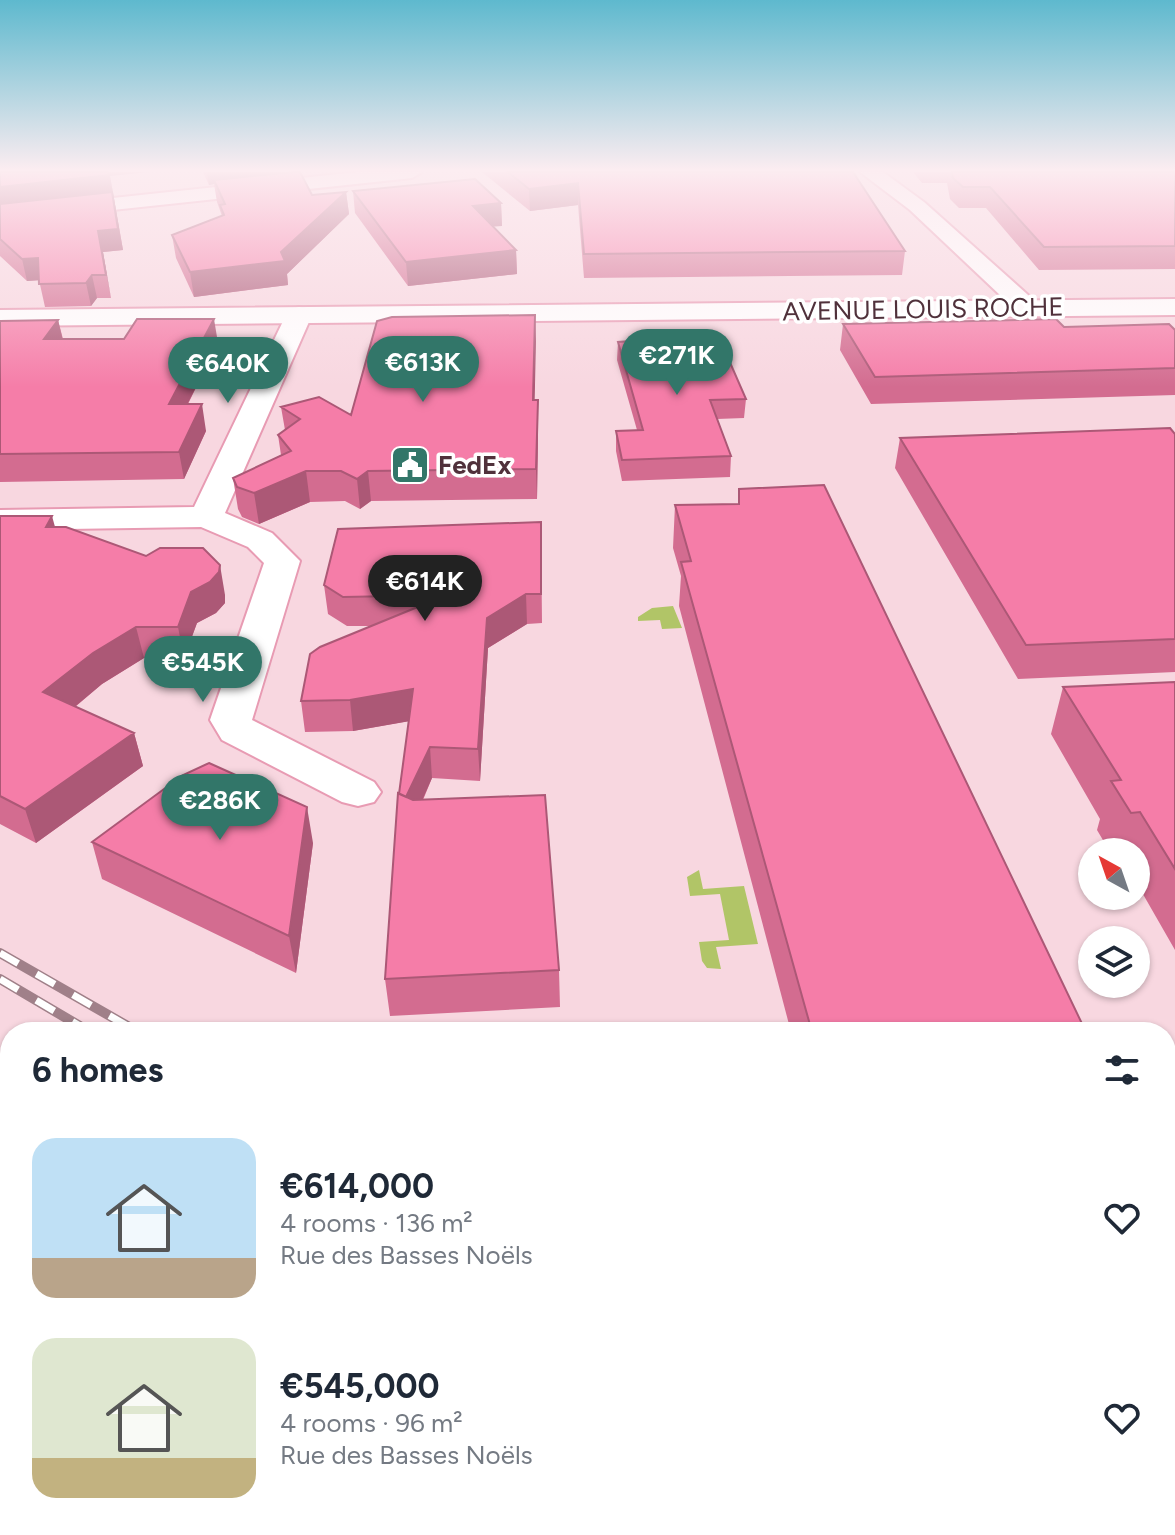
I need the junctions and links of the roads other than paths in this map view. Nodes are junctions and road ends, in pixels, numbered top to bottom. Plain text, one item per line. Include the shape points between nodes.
1 (958, 244) edge
2 (1175, 307) edge
3 (1028, 308) junction
4 (299, 315) junction
5 (0, 318) edge
6 (206, 517) junction
7 (0, 520) edge
8 (358, 792) dead end

1 - 3 street
2 - 3 street, AVENUE LOUIS ROCHE
3 - 4 street, AVENUE LOUIS ROCHE
4 - 5 street, AVENUE LOUIS ROCHE
4 - 6 street
6 - 7 street
6 - 8 street via 260,540 282,561 231,720 237,731

